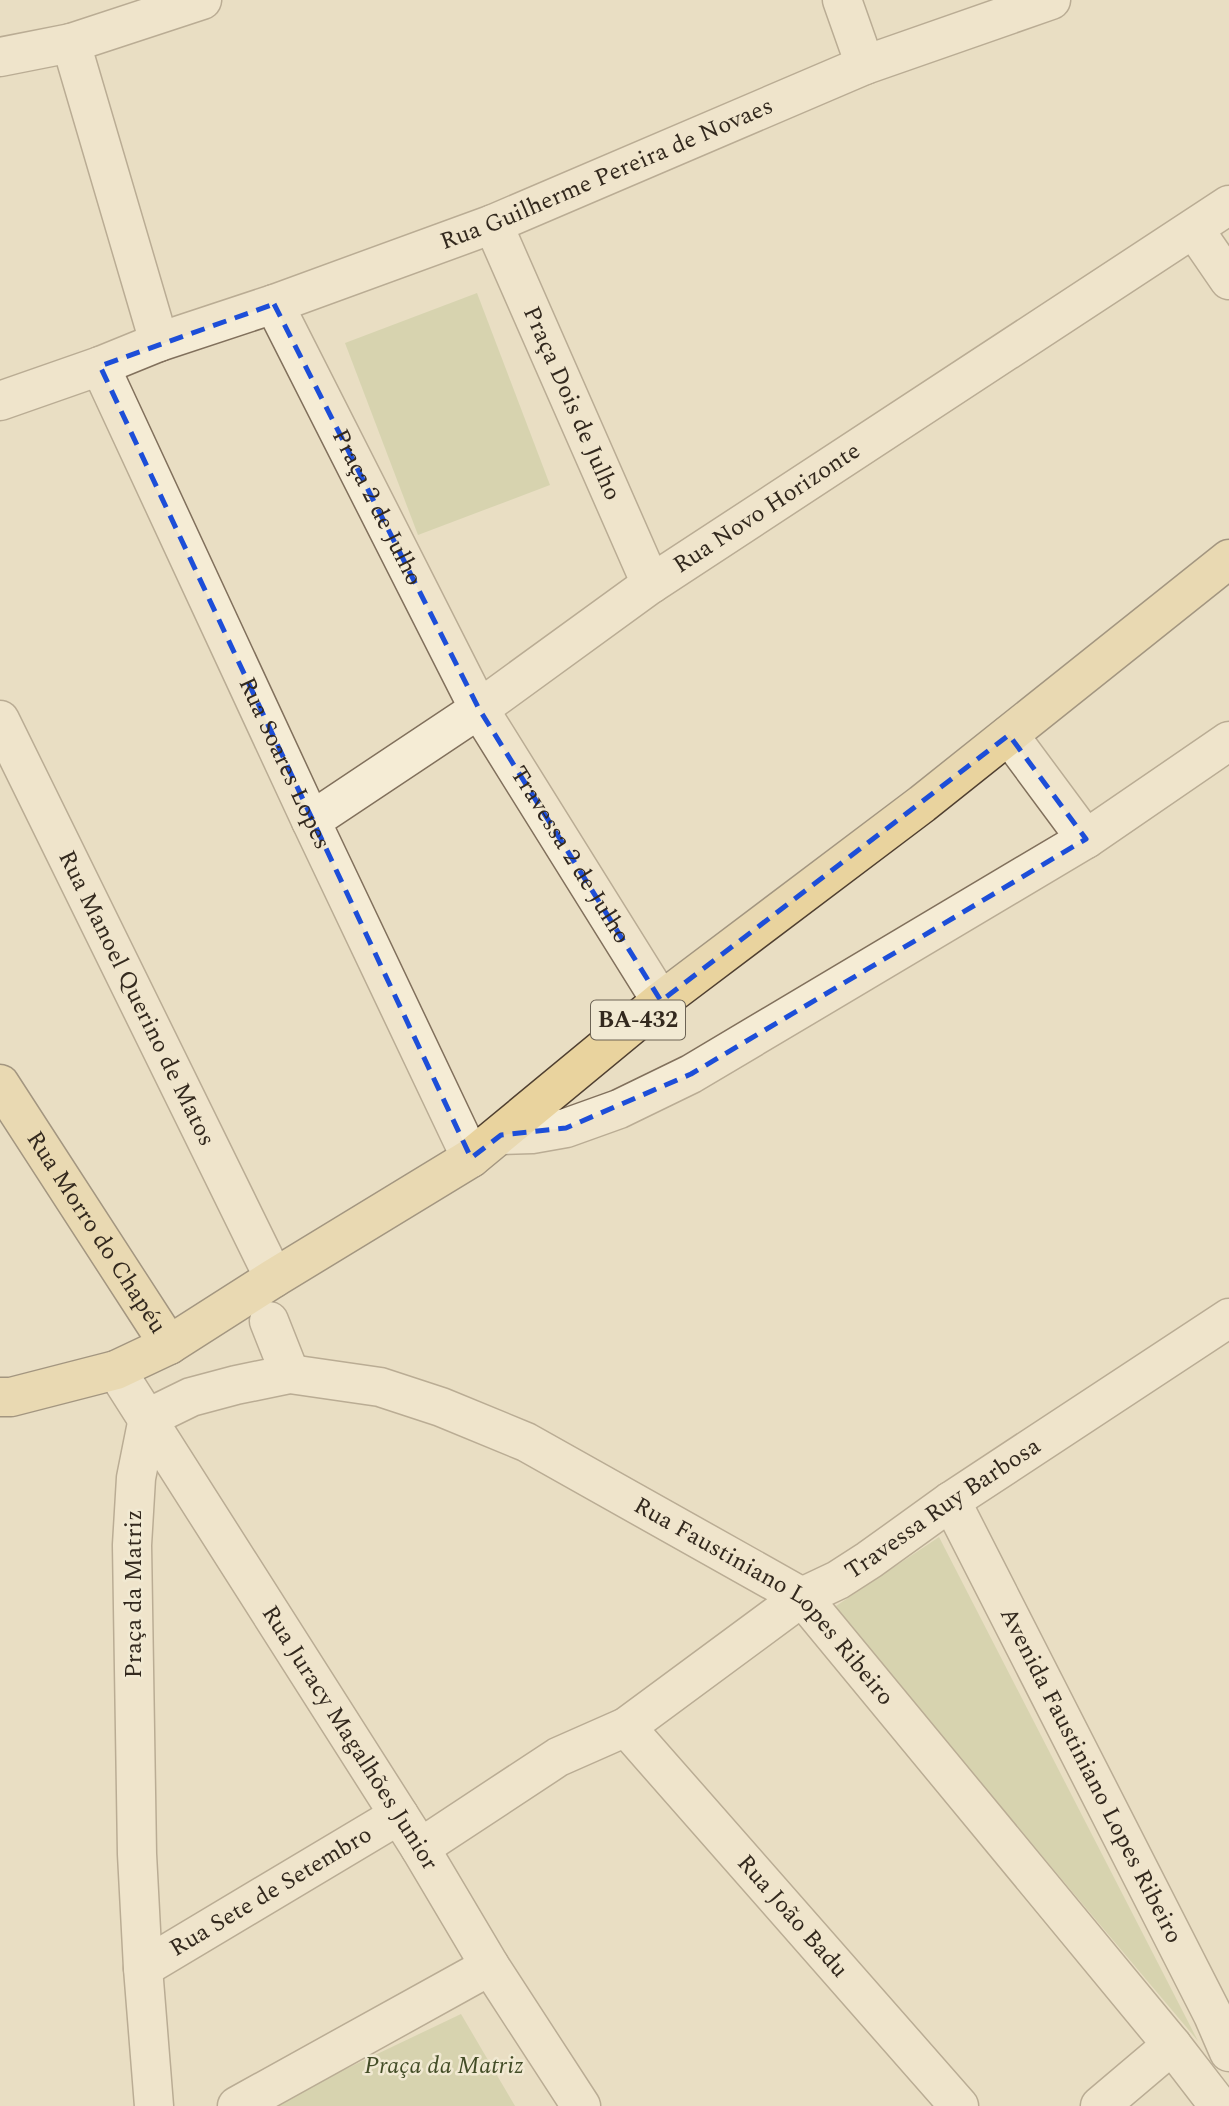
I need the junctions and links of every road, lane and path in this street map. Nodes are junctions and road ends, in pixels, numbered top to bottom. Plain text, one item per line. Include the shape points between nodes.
1 (202, 0) edge
2 (842, 0) edge
3 (1051, 0) edge
4 (71, 43) junction
5 (0, 57) edge
6 (865, 65) junction
7 (1229, 205) edge
8 (492, 224) junction
9 (1194, 229) junction
10 (1229, 280) edge
11 (274, 304) junction
12 (159, 342) junction
13 (100, 366) junction
14 (0, 401) edge
15 (1229, 559) edge
16 (651, 584) junction
17 (479, 709) junction
18 (0, 720) edge
19 (1009, 735) junction
20 (1229, 741) edge
21 (311, 821) junction
22 (1086, 839) junction
23 (661, 1001) junction
24 (0, 1083) edge
25 (501, 1135) junction
26 (471, 1158) junction
27 (274, 1278) junction
28 (1229, 1318) edge
29 (269, 1321) dead end
30 (169, 1345) junction
31 (116, 1370) junction
32 (290, 1374) junction
33 (0, 1397) edge
34 (148, 1418) junction
35 (951, 1502) junction
36 (803, 1597) junction
37 (626, 1727) junction
38 (399, 1815) junction
39 (420, 1848) junction
40 (490, 1966) junction
41 (143, 1968) junction
42 (1171, 2045) junction
43 (1229, 2052) edge
44 (155, 2106) edge
45 (237, 2106) edge
46 (581, 2106) edge
47 (959, 2106) edge
48 (1100, 2106) edge
49 (1219, 2106) edge

1 - 4 street
2 - 6 street
3 - 6 street, Rua Guilherme Pereira de Novaes
4 - 5 street
4 - 12 street
6 - 8 street, Rua Guilherme Pereira de Novaes
7 - 9 street, Rua Novo Horizonte
8 - 11 street, Rua Guilherme Pereira de Novaes
8 - 16 street, Praça Dois de Julho
9 - 10 street
9 - 16 street, Rua Novo Horizonte
11 - 12 street, Rua Guilherme Pereira de Novaes
11 - 17 street, Praça 2 de Julho
12 - 13 street, Rua Guilherme Pereira de Novaes
13 - 14 street, Rua Guilherme Pereira de Novaes
13 - 21 street, Rua Soares Lopes
15 - 19 main road, BA-432
16 - 17 street, Rua Novo Horizonte
17 - 21 street, Rua Novo Horizonte
17 - 23 street, Travessa 2 de Julho
18 - 27 street, Rua Manoel Querino de Matos
19 - 22 street
19 - 23 main road, BA-432
20 - 22 street
21 - 26 street, Rua Soares Lopes
22 - 25 street via 691,1074 619,1109 566,1128
23 - 25 main road, BA-432
24 - 30 main road, Rua Morro do Chapéu
25 - 26 main road, BA-432
26 - 27 main road, BA-432
27 - 30 main road, BA-432
28 - 35 street, Travessa Ruy Barbosa
29 - 32 street
30 - 31 main road, BA-432
31 - 33 main road, BA-432 via 12,1398
31 - 34 street, Rua Juracy Magalhões Junior
32 - 34 street, Rua Faustiniano Lopes Ribeiro via 191,1397
32 - 36 street, Rua Faustiniano Lopes Ribeiro via 380,1387 526,1442
34 - 38 street, Rua Juracy Magalhões Junior
34 - 41 street, Praça da Matriz via 136,1478 132,1545
35 - 36 street, Travessa Ruy Barbosa via 838,1580
35 - 43 street, Avenida Faustiniano Lopes Ribeiro
36 - 37 street, Travessa Ruy Barbosa
36 - 42 street, Rua Faustiniano Lopes Ribeiro
37 - 39 street, Travessa Ruy Barbosa via 558,1757
37 - 47 street, Rua João Badu
38 - 39 street, Rua Juracy Magalhões Junior
38 - 41 street, Rua Sete de Setembro
39 - 40 street, Rua Juracy Magalhões Junior
40 - 45 street
40 - 46 street, Rua Juracy Magalhões Junior
41 - 44 street, Praça da Matriz
42 - 48 street
42 - 49 street, Rua Faustiniano Lopes Ribeiro

